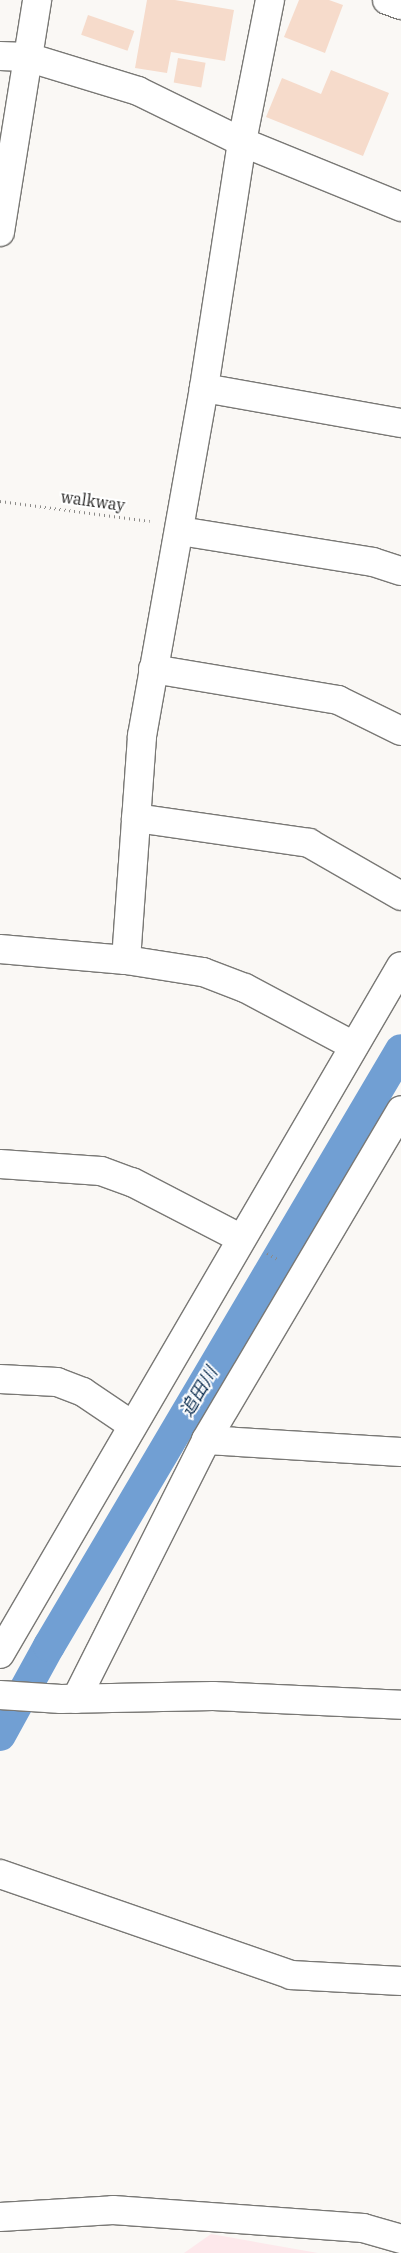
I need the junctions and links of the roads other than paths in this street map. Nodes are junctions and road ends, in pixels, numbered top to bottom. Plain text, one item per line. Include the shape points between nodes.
1 (37, 0) edge
2 (270, 0) edge
3 (387, 0) edge
4 (401, 5) edge
5 (0, 56) edge
6 (27, 57) junction
7 (242, 142) junction
8 (401, 208) edge
9 (0, 232) edge
10 (204, 388) junction
11 (401, 423) edge
12 (181, 529) junction
13 (401, 571) edge
14 (153, 669) junction
15 (401, 731) edge
16 (136, 818) junction
17 (401, 896) edge
18 (0, 949) edge
19 (126, 960) junction
20 (401, 966) edge
21 (354, 1046) junction
22 (401, 1110) edge
23 (0, 1164) edge
24 (240, 1238) junction
25 (0, 1379) edge
26 (132, 1425) junction
27 (206, 1440) junction
28 (400, 1450) edge
29 (0, 1654) edge
30 (0, 1695) edge
31 (68, 1699) junction
32 (401, 1705) edge
33 (0, 1874) edge
34 (401, 1981) edge
35 (0, 2216) edge
36 (401, 2239) edge

1 - 6 street
2 - 7 street
3 - 4 street
5 - 6 street
6 - 7 street via 138,91
6 - 9 street
7 - 8 street
7 - 10 street
10 - 11 street
10 - 12 street
12 - 13 street via 373,562
12 - 14 street
14 - 15 street via 338,700
14 - 16 street via 142,736
16 - 17 street via 309,843
16 - 19 street
18 - 19 street
19 - 21 street via 203,972 245,988
20 - 21 street
21 - 24 street
22 - 27 street
23 - 24 street via 100,1171 132,1182
24 - 26 street
25 - 26 street via 57,1382 83,1392
26 - 29 street
27 - 28 street
27 - 31 street
30 - 31 street
31 - 32 street via 213,1696
33 - 34 street via 291,1975
35 - 36 street via 113,2210 363,2228

